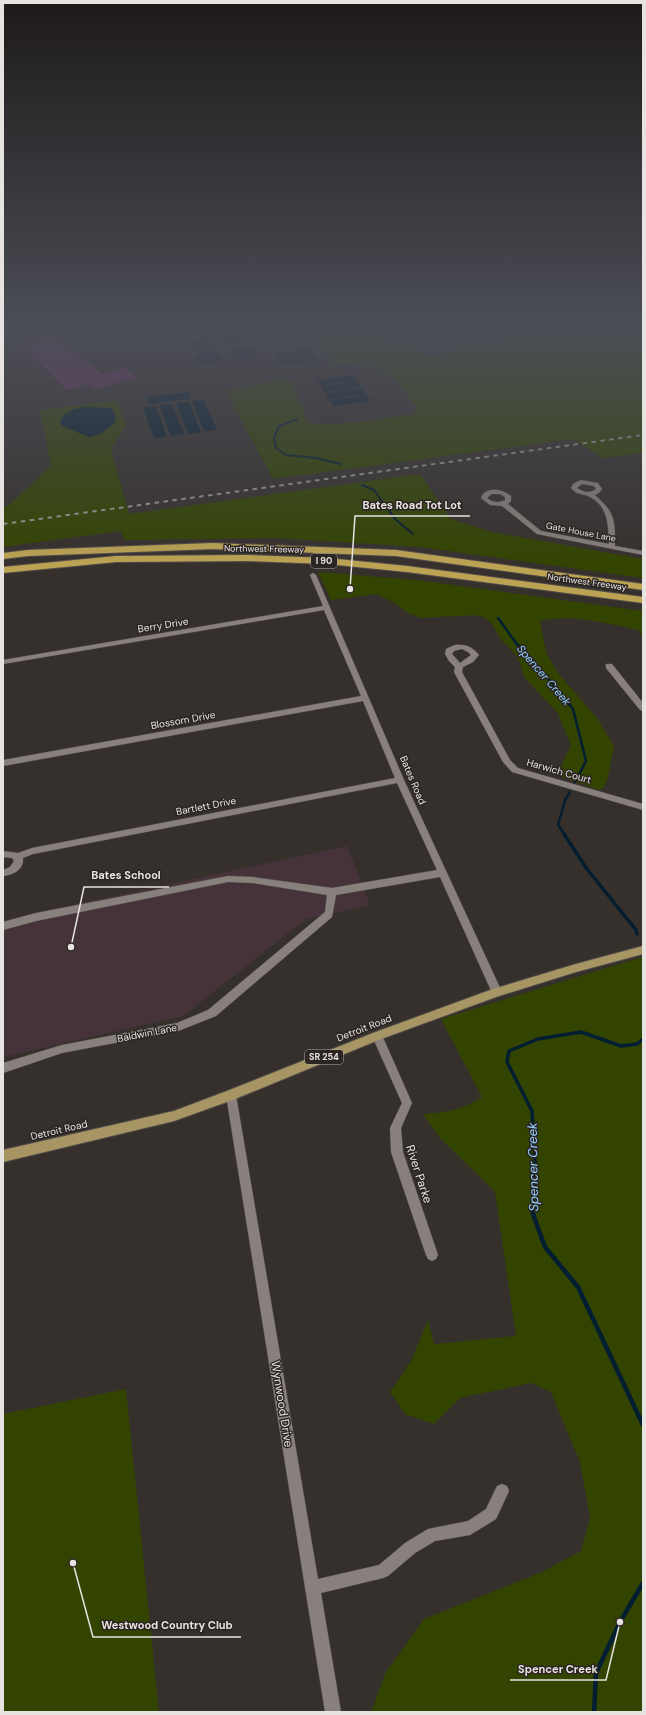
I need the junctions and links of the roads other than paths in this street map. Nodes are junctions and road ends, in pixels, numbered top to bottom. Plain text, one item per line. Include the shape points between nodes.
1 (591, 494) dead end
2 (503, 504) dead end
3 (612, 546) junction
4 (643, 553) edge
5 (3, 556) edge
6 (3, 570) edge
7 (313, 575) dead end
8 (643, 587) edge
9 (643, 600) edge
10 (326, 608) junction
11 (3, 662) edge
12 (459, 666) dead end
13 (609, 666) dead end
14 (366, 698) junction
15 (643, 708) edge
16 (3, 763) edge
17 (400, 780) junction
18 (643, 807) edge
19 (3, 854) edge
20 (17, 857) junction
21 (3, 873) edge
22 (442, 873) junction
23 (332, 892) junction
24 (3, 926) edge
25 (643, 950) edge
26 (497, 992) junction
27 (377, 1036) junction
28 (3, 1068) edge
29 (231, 1095) junction
30 (3, 1156) edge
31 (432, 1255) dead end
32 (502, 1492) dead end
33 (312, 1588) junction
34 (333, 1712) edge

1 - 3 street via 610,514
2 - 3 street, Gate House Lane via 539,533
3 - 4 street, Gate House Lane
5 - 8 highway, Northwest Freeway / I 90 via 213,546 319,549 396,553
6 - 9 highway, Northwest Freeway / I 90 via 116,559 246,558 327,561
7 - 10 street, Bates Road
10 - 11 street, Berry Drive
10 - 14 street, Bates Road
12 - 18 street, Harwich Court via 458,672 507,762 515,770
13 - 15 street
14 - 16 street, Blossom Drive
14 - 17 street, Bates Road
17 - 20 street, Bartlett Drive via 32,850
17 - 22 street, Bates Road
19 - 20 street via 8,853
20 - 21 street via 18,865
22 - 23 street
22 - 26 street, Bates Road
23 - 24 street via 253,880 228,879
23 - 28 street, Baldwin Lane via 329,914 212,1013 178,1027 62,1049
25 - 26 main road, Detroit Road / SR 254
26 - 27 main road, Detroit Road / SR 254
27 - 29 main road, Detroit Road / SR 254
27 - 31 street, River Parke via 407,1103 395,1128 397,1152
29 - 30 main road, Detroit Road / SR 254 via 174,1116
29 - 33 street, Wynwood Drive
32 - 33 street via 491,1514 470,1528 433,1534 410,1548 383,1571
33 - 34 street, Wynwood Drive

